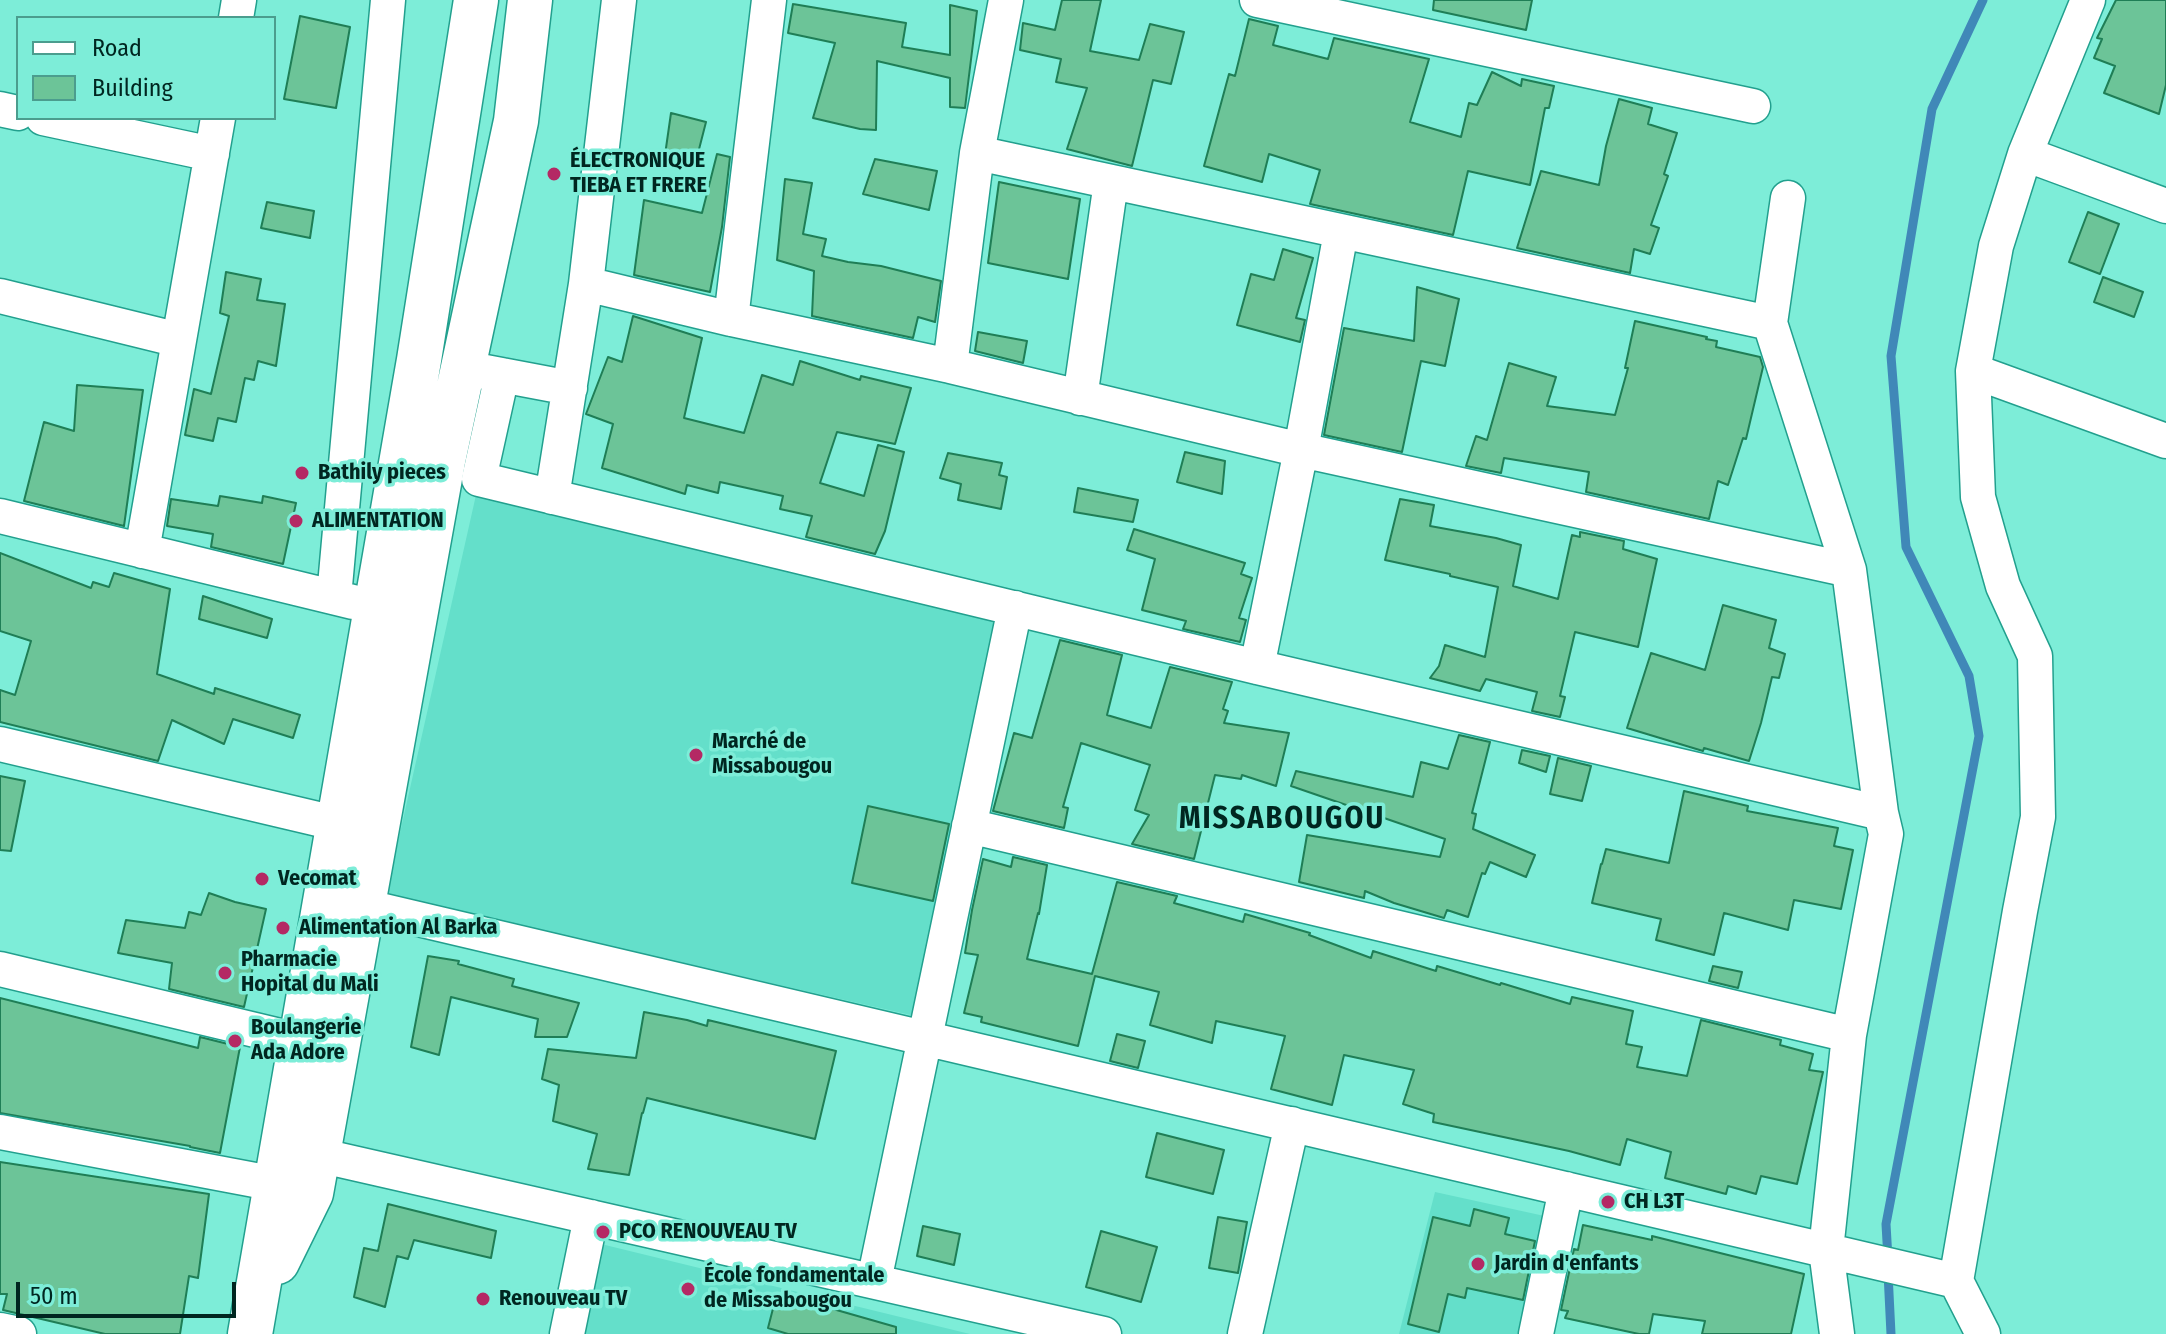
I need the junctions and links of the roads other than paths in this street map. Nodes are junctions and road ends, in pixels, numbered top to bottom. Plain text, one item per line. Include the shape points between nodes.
1 (388, 0) edge
2 (476, 0) edge
3 (530, 0) edge
4 (544, 0) edge
5 (619, 0) edge
6 (769, 0) edge
7 (1006, 0) edge
8 (1257, 0) edge
9 (2088, 0) edge
10 (1753, 106) dead end
11 (52, 120) edge
12 (218, 120) edge
13 (516, 121) junction
14 (977, 153) junction
15 (212, 154) junction
16 (2025, 154) junction
17 (1111, 182) junction
18 (1788, 198) dead end
19 (2166, 206) edge
20 (1341, 232) junction
21 (586, 284) junction
22 (0, 296) edge
23 (731, 319) junction
24 (1770, 323) junction
25 (179, 340) junction
26 (419, 360) junction
27 (950, 366) junction
28 (1973, 371) junction
29 (483, 372) junction
30 (570, 388) junction
31 (1080, 398) junction
32 (2166, 441) edge
33 (1301, 450) junction
34 (552, 497) junction
35 (0, 516) edge
36 (142, 551) junction
37 (1849, 570) junction
38 (334, 597) junction
39 (376, 607) junction
40 (1015, 608) junction
41 (1257, 667) junction
42 (0, 744) edge
43 (1881, 813) junction
44 (339, 824) junction
45 (969, 826) junction
46 (363, 906) junction
47 (0, 969) edge
48 (1849, 1035) junction
49 (925, 1038) junction
50 (301, 1041) junction
51 (1292, 1124) junction
52 (0, 1132) edge
53 (318, 1155) junction
54 (276, 1184) junction
55 (1566, 1189) junction
56 (591, 1217) junction
57 (1840, 1253) junction
58 (874, 1281) junction
59 (1956, 1281) junction
60 (252, 1320) edge
61 (0, 1330) edge
62 (19, 1334) edge
63 (567, 1334) edge
64 (1104, 1334) edge
65 (1245, 1334) edge
66 (1536, 1334) edge
67 (1837, 1334) edge
68 (1983, 1334) edge

1 - 38 street
2 - 26 main road
3 - 13 main road
4 - 13 main road
5 - 21 street
6 - 23 street
7 - 14 street
8 - 10 street
9 - 16 street
11 - 15 street
12 - 15 street
13 - 29 main road
14 - 17 street
14 - 27 street
15 - 25 street
16 - 19 street
16 - 28 street via 1996,246
17 - 20 street
17 - 31 street
18 - 24 street
20 - 24 street
20 - 33 street
21 - 23 street
21 - 30 street
22 - 25 street
23 - 27 street
24 - 37 street
25 - 36 street
26 - 29 street
26 - 39 main road
27 - 31 street
28 - 32 street
28 - 59 street via 1978,497 2003,586 2035,656 2038,817
29 - 30 street
29 - 34 street via 479,479
29 - 46 main road via 443,461
30 - 34 street
31 - 33 street
33 - 37 street
33 - 41 street
34 - 40 street
35 - 36 street
36 - 38 street
37 - 43 street
38 - 39 street
39 - 44 main road
40 - 41 street
40 - 45 street
41 - 43 street
42 - 44 street
43 - 48 street via 1886,834
44 - 50 main road
45 - 48 street
45 - 49 street
46 - 49 street
46 - 53 main road
47 - 50 street
48 - 57 street
49 - 51 street
49 - 58 street
50 - 54 main road
51 - 55 street
51 - 65 street
52 - 54 street
53 - 56 street
53 - 60 main road via 311,1193
54 - 60 main road
55 - 57 street
55 - 66 street
56 - 58 street
56 - 63 street
57 - 59 street
57 - 67 street
58 - 64 street
59 - 68 street
61 - 62 street

